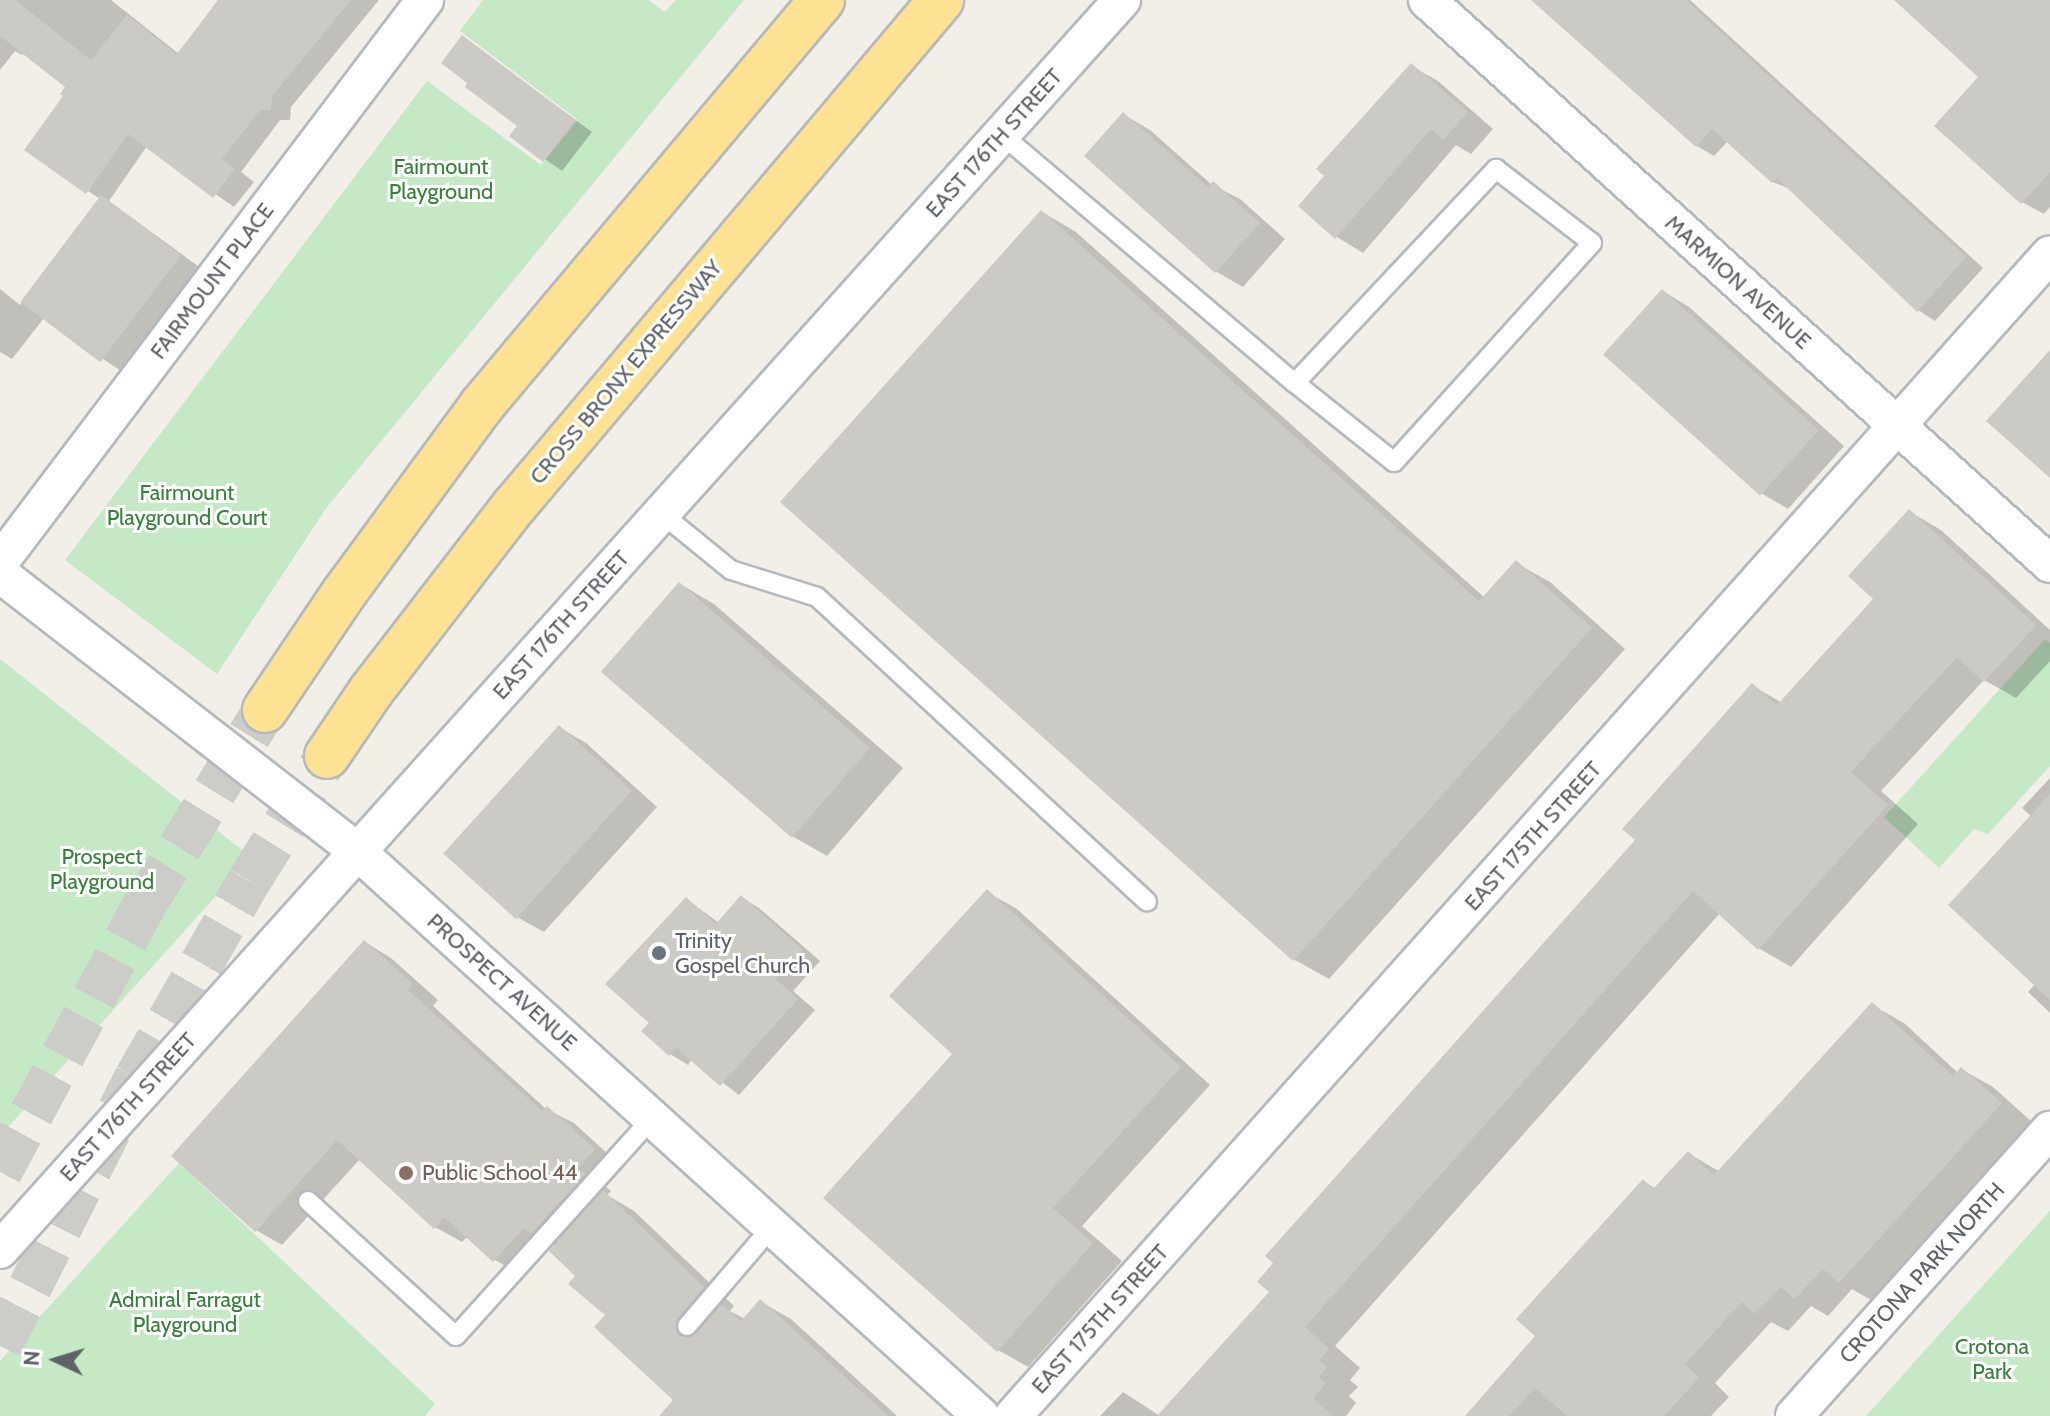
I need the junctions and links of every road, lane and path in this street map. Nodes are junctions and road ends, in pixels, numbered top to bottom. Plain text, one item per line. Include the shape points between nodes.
1 (425, 0) edge
2 (822, 0) edge
3 (941, 0) edge
4 (1122, 0) edge
5 (1427, 0) edge
6 (1001, 134) junction
7 (2050, 254) edge
8 (1295, 383) junction
9 (1899, 427) junction
10 (661, 513) junction
11 (0, 562) edge
12 (2050, 564) edge
13 (0, 574) edge
14 (265, 710) tunnel mouth
15 (327, 756) tunnel mouth
16 (358, 852) junction
17 (1147, 901) dead end
18 (652, 1118) junction
19 (2050, 1130) edge
20 (308, 1201) dead end
21 (772, 1227) junction
22 (0, 1250) edge
23 (687, 1326) dead end
24 (981, 1416) edge
25 (1013, 1416) edge
26 (1794, 1416) edge

1 - 11 street, FAIRMOUNT PLACE
2 - 14 highway via 482,405
3 - 15 highway, CROSS BRONX EXPRESSWAY via 515,505
4 - 6 street, EAST 176TH STREET
5 - 9 street, MARMION AVENUE
6 - 8 lane
6 - 10 street, EAST 176TH STREET
7 - 9 street, EAST 175TH STREET
8 - 8 lane via 1496,169 1592,243 1394,462
9 - 12 street, MARMION AVENUE
9 - 25 street, EAST 175TH STREET
10 - 16 street, EAST 176TH STREET
10 - 17 lane via 731,570 817,597
13 - 16 street, PROSPECT AVENUE
16 - 18 street, PROSPECT AVENUE
16 - 22 street, EAST 176TH STREET
18 - 20 lane via 456,1336
18 - 21 street, PROSPECT AVENUE
19 - 26 street, CROTONA PARK NORTH
21 - 23 lane
21 - 24 street, PROSPECT AVENUE

